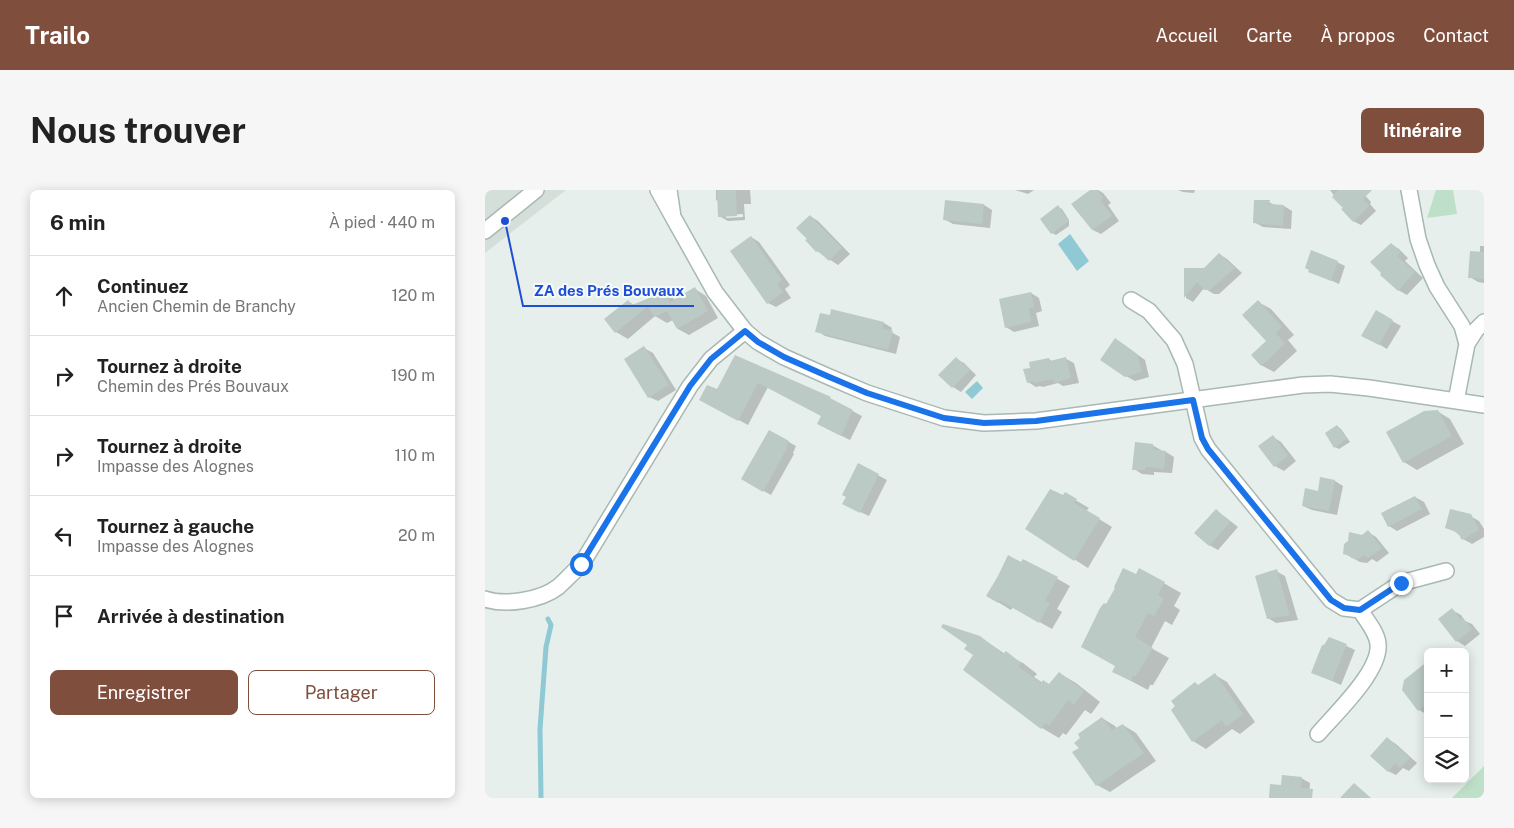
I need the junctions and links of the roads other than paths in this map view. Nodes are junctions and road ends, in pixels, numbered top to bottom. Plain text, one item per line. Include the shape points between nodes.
1 (536, 190) edge
2 (658, 190) edge
3 (669, 190) edge
4 (1409, 190) edge
5 (673, 217) junction
6 (485, 231) edge
7 (1131, 300) dead end
8 (1484, 322) edge
9 (745, 331) junction
10 (1467, 344) junction
11 (1193, 400) junction
12 (1456, 401) junction
13 (1484, 405) edge
14 (1446, 571) dead end
15 (485, 599) edge
16 (1360, 610) junction
17 (1318, 734) dead end

1 - 6 street
2 - 5 street
3 - 5 street
4 - 10 street via 1418,239 1427,264 1437,287 1462,326
5 - 9 street via 715,292
7 - 11 street via 1149,311 1174,340 1185,364
8 - 10 street
9 - 11 street via 784,357 827,376 875,396 944,418 984,423 1036,421
9 - 15 street via 711,359 690,386 581,564 557,588 541,597 515,602
10 - 12 street
11 - 12 street via 1303,384 1330,384
11 - 16 street via 1202,438 1208,449 1331,600 1344,608
12 - 13 street
14 - 16 street via 1401,583
16 - 17 street via 1378,644 1376,657 1368,675

